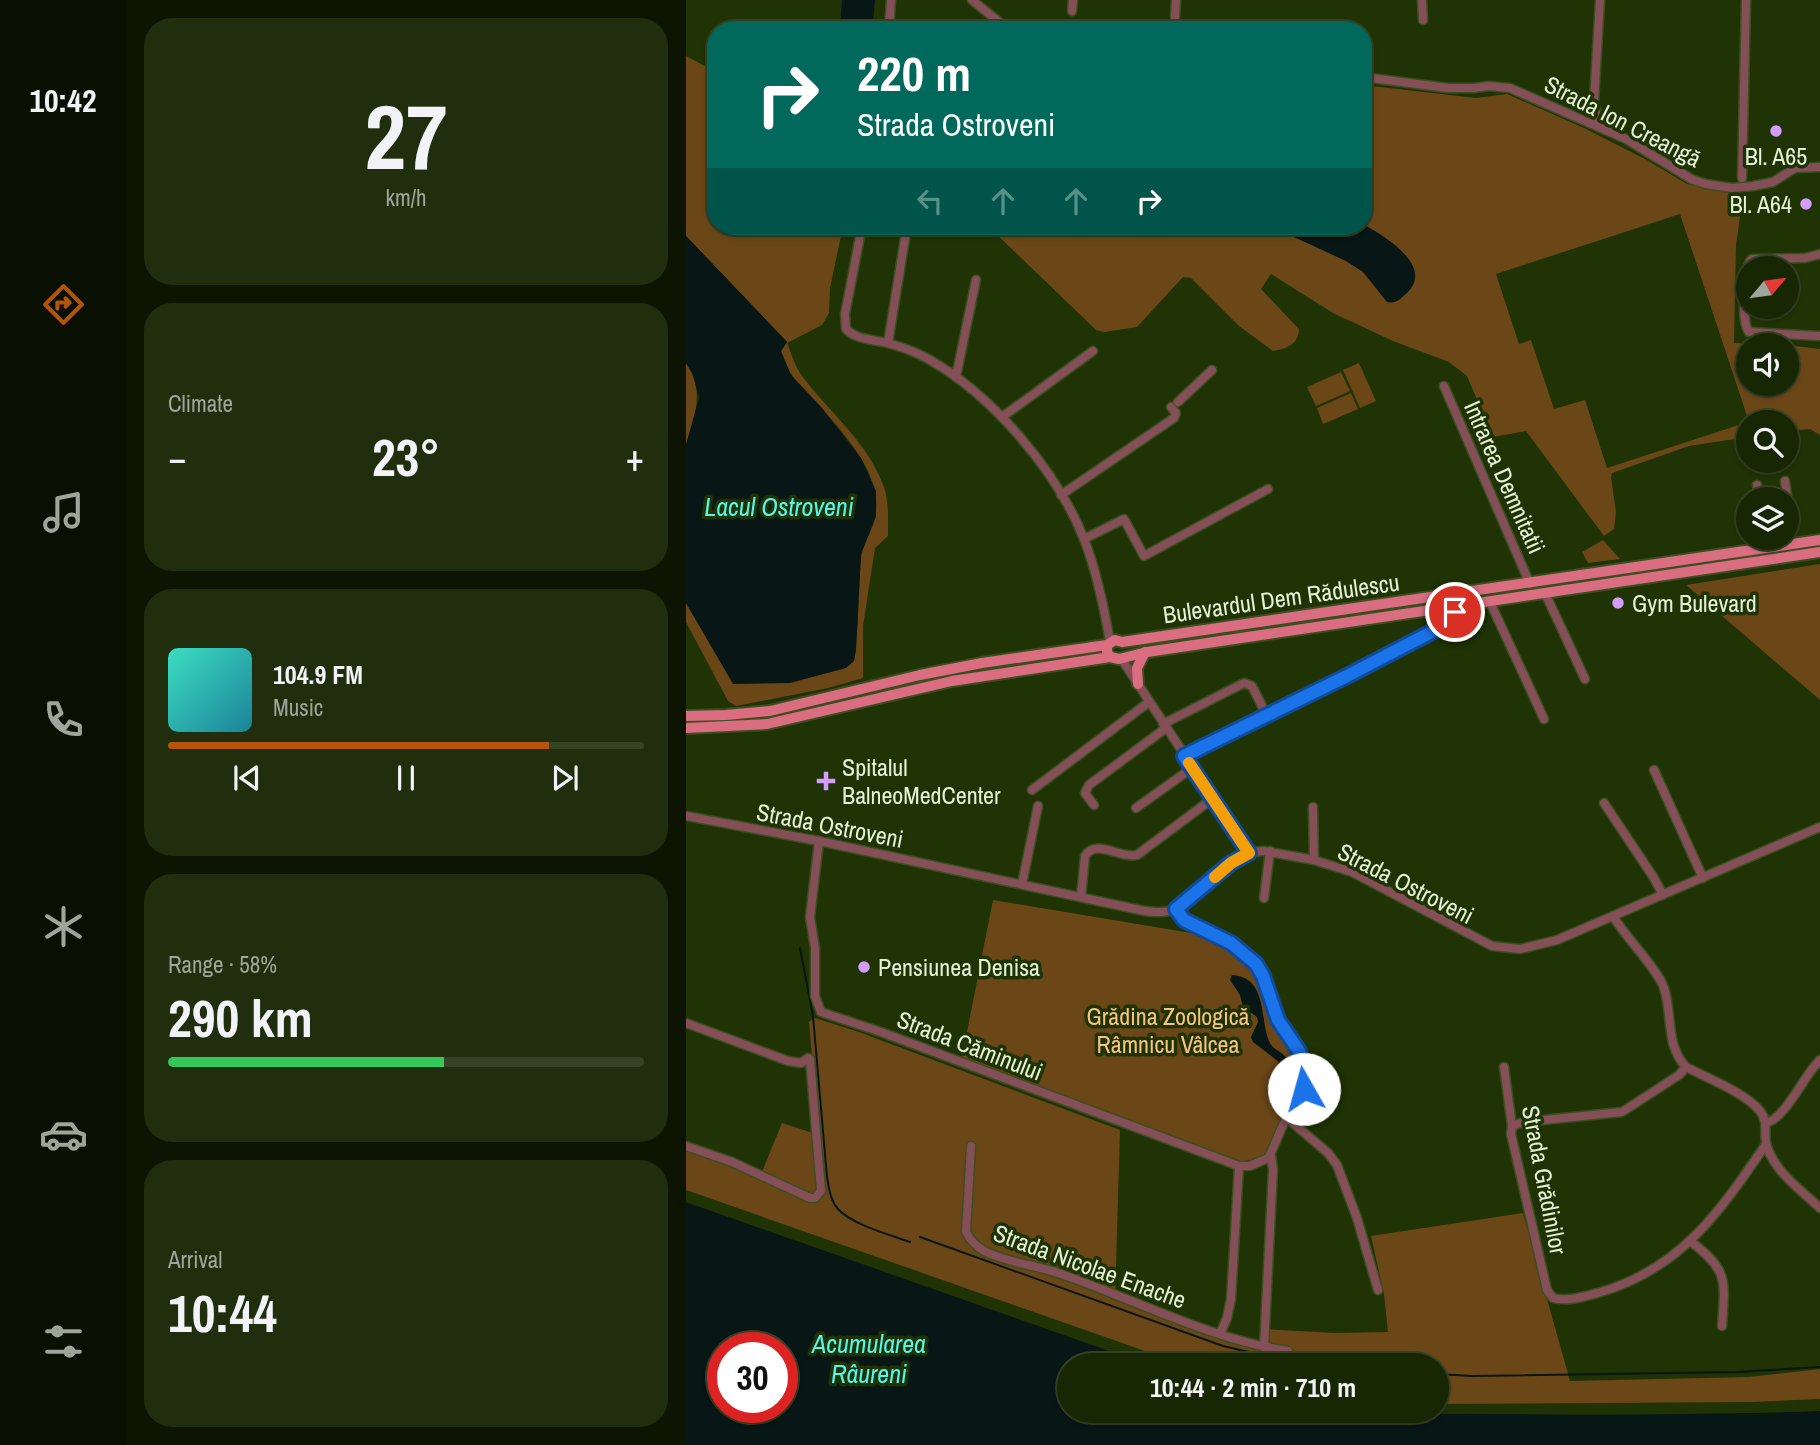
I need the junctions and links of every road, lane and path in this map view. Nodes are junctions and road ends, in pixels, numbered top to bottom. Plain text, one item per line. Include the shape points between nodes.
1 (891, 0) edge
2 (972, 0) edge
3 (1073, 0) edge
4 (1176, 0) edge
5 (1422, 0) edge
6 (1600, 0) edge
7 (1746, 0) edge
8 (1072, 11) dead end
9 (1175, 17) dead end
10 (998, 20) edge
11 (1423, 20) dead end
12 (890, 21) edge
13 (1372, 78) edge
14 (1599, 126) junction
15 (1820, 167) edge
16 (1742, 178) dead end
17 (860, 235) edge
18 (906, 235) edge
19 (1820, 254) edge
20 (976, 280) dead end
21 (1820, 336) edge
22 (888, 343) junction
23 (1093, 351) dead end
24 (1212, 370) dead end
25 (956, 377) junction
26 (1444, 386) dead end
27 (1002, 417) junction
28 (1785, 481) dead end
29 (1786, 487) edge
30 (1268, 489) dead end
31 (1061, 495) junction
32 (1084, 539) junction
33 (1820, 540) edge
34 (1820, 552) edge
35 (1657, 570) junction
36 (1530, 584) junction
37 (1545, 593) junction
38 (1490, 602) junction
39 (1457, 607) junction
40 (1116, 649) junction
41 (1145, 652) junction
42 (1585, 679) dead end
43 (1138, 684) junction
44 (1149, 702) junction
45 (1266, 714) junction
46 (686, 716) edge
47 (1544, 719) dead end
48 (1165, 726) junction
49 (686, 728) edge
50 (1184, 756) junction
51 (1192, 768) junction
52 (1654, 770) dead end
53 (1032, 790) dead end
54 (1212, 799) junction
55 (1604, 803) dead end
56 (1094, 805) dead end
57 (1038, 806) dead end
58 (1136, 807) dead end
59 (1313, 807) dead end
60 (686, 816) edge
61 (1820, 827) edge
62 (819, 841) junction
63 (1270, 852) junction
64 (1249, 853) junction
65 (1314, 860) junction
66 (1703, 878) junction
67 (1023, 884) junction
68 (1662, 895) junction
69 (1081, 897) junction
70 (1264, 898) dead end
71 (1176, 909) junction
72 (1613, 916) junction
73 (686, 1023) edge
74 (1820, 1060) edge
75 (1503, 1067) dead end
76 (1686, 1067) junction
77 (1287, 1118) junction
78 (1766, 1123) junction
79 (1512, 1126) junction
80 (1766, 1143) junction
81 (686, 1146) edge
82 (971, 1146) dead end
83 (1269, 1157) junction
84 (1239, 1166) junction
85 (1816, 1199) edge
86 (1820, 1208) edge
87 (1690, 1241) junction
88 (1378, 1290) dead end
89 (1722, 1326) dead end
90 (1220, 1334) junction
91 (1264, 1347) junction
92 (1288, 1351) dead end

1 - 12 street
2 - 10 street
3 - 8 street
4 - 9 street
5 - 11 street
6 - 14 street via 1594,101
7 - 16 street
13 - 14 street, Strada Ion Creangă via 1448,88 1510,88
14 - 15 street, Strada Ion Creangă via 1706,184 1753,186 1782,178 1795,168
17 - 22 street via 845,325 855,336
18 - 22 street
19 - 21 street via 1752,260 1746,267 1746,330
20 - 25 street
22 - 25 street via 927,358
23 - 27 street
24 - 31 street via 1174,405 1174,418
25 - 27 street
26 - 36 street, Intrarea Demnitatii
27 - 31 street
28 - 29 street
30 - 32 street via 1144,556 1124,519
31 - 32 street
32 - 40 street
33 - 35 main road, Bulevardul Dem Rădulescu
34 - 35 main road, Bulevardul Dem Rădulescu
35 - 36 main road, Bulevardul Dem Rădulescu
35 - 37 main road, Bulevardul Dem Rădulescu
36 - 40 main road, Bulevardul Dem Rădulescu
37 - 38 main road, Bulevardul Dem Rădulescu
37 - 42 street
38 - 39 main road, Bulevardul Dem Rădulescu
38 - 47 street
39 - 41 main road, Bulevardul Dem Rădulescu
39 - 45 street via 1445,625
40 - 41 main road, Bulevardul Dem Rădulescu
40 - 43 street
40 - 46 main road, Bulevardul Dem Rădulescu via 971,665 770,711
40 - 49 main road, Bulevardul Dem Rădulescu via 767,724
41 - 43 main road via 1137,668
43 - 44 street
44 - 48 street
44 - 53 street
45 - 48 street via 1252,686 1244,683
45 - 50 street
48 - 50 street
48 - 56 street via 1088,785 1085,793
50 - 51 street
51 - 54 street
51 - 58 street
52 - 66 street
54 - 64 street
54 - 69 street via 1137,855 1097,848 1088,851
55 - 68 street
57 - 67 street
59 - 65 street
60 - 62 street, Strada Ostroveni
61 - 66 street, Strada Ostroveni
62 - 67 street, Strada Ostroveni
62 - 84 street, Strada Căminului via 810,916 815,996 821,1012
63 - 64 street, Strada Ostroveni
63 - 65 street, Strada Ostroveni
63 - 70 street
64 - 71 street
65 - 72 street, Strada Ostroveni via 1352,872 1499,948 1545,944
66 - 68 street, Strada Ostroveni
67 - 69 street, Strada Ostroveni
68 - 72 street, Strada Ostroveni
69 - 71 street, Strada Ostroveni via 1150,912
71 - 77 street via 1188,922 1244,953 1263,976 1278,1020 1301,1058 1304,1089
72 - 76 street via 1662,983 1673,1046
73 - 81 street via 788,1061 810,1059 821,1191 810,1198
74 - 78 street via 1776,1118
75 - 79 street, Strada Grădinilor
76 - 78 street via 1745,1098
76 - 79 street via 1622,1112
77 - 83 street
77 - 88 street via 1337,1165
78 - 80 street
79 - 87 street, Strada Grădinilor via 1547,1290 1553,1298 1584,1296 1630,1282
80 - 85 street via 1791,1183
80 - 87 street via 1716,1215
82 - 90 street, Strada Nicolae Enache via 967,1232 981,1249 1058,1272
83 - 84 street
83 - 91 street via 1273,1170
84 - 90 street via 1230,1304
85 - 86 street
87 - 89 street via 1720,1269
90 - 91 street, Strada Nicolae Enache
91 - 92 street, Strada Nicolae Enache

